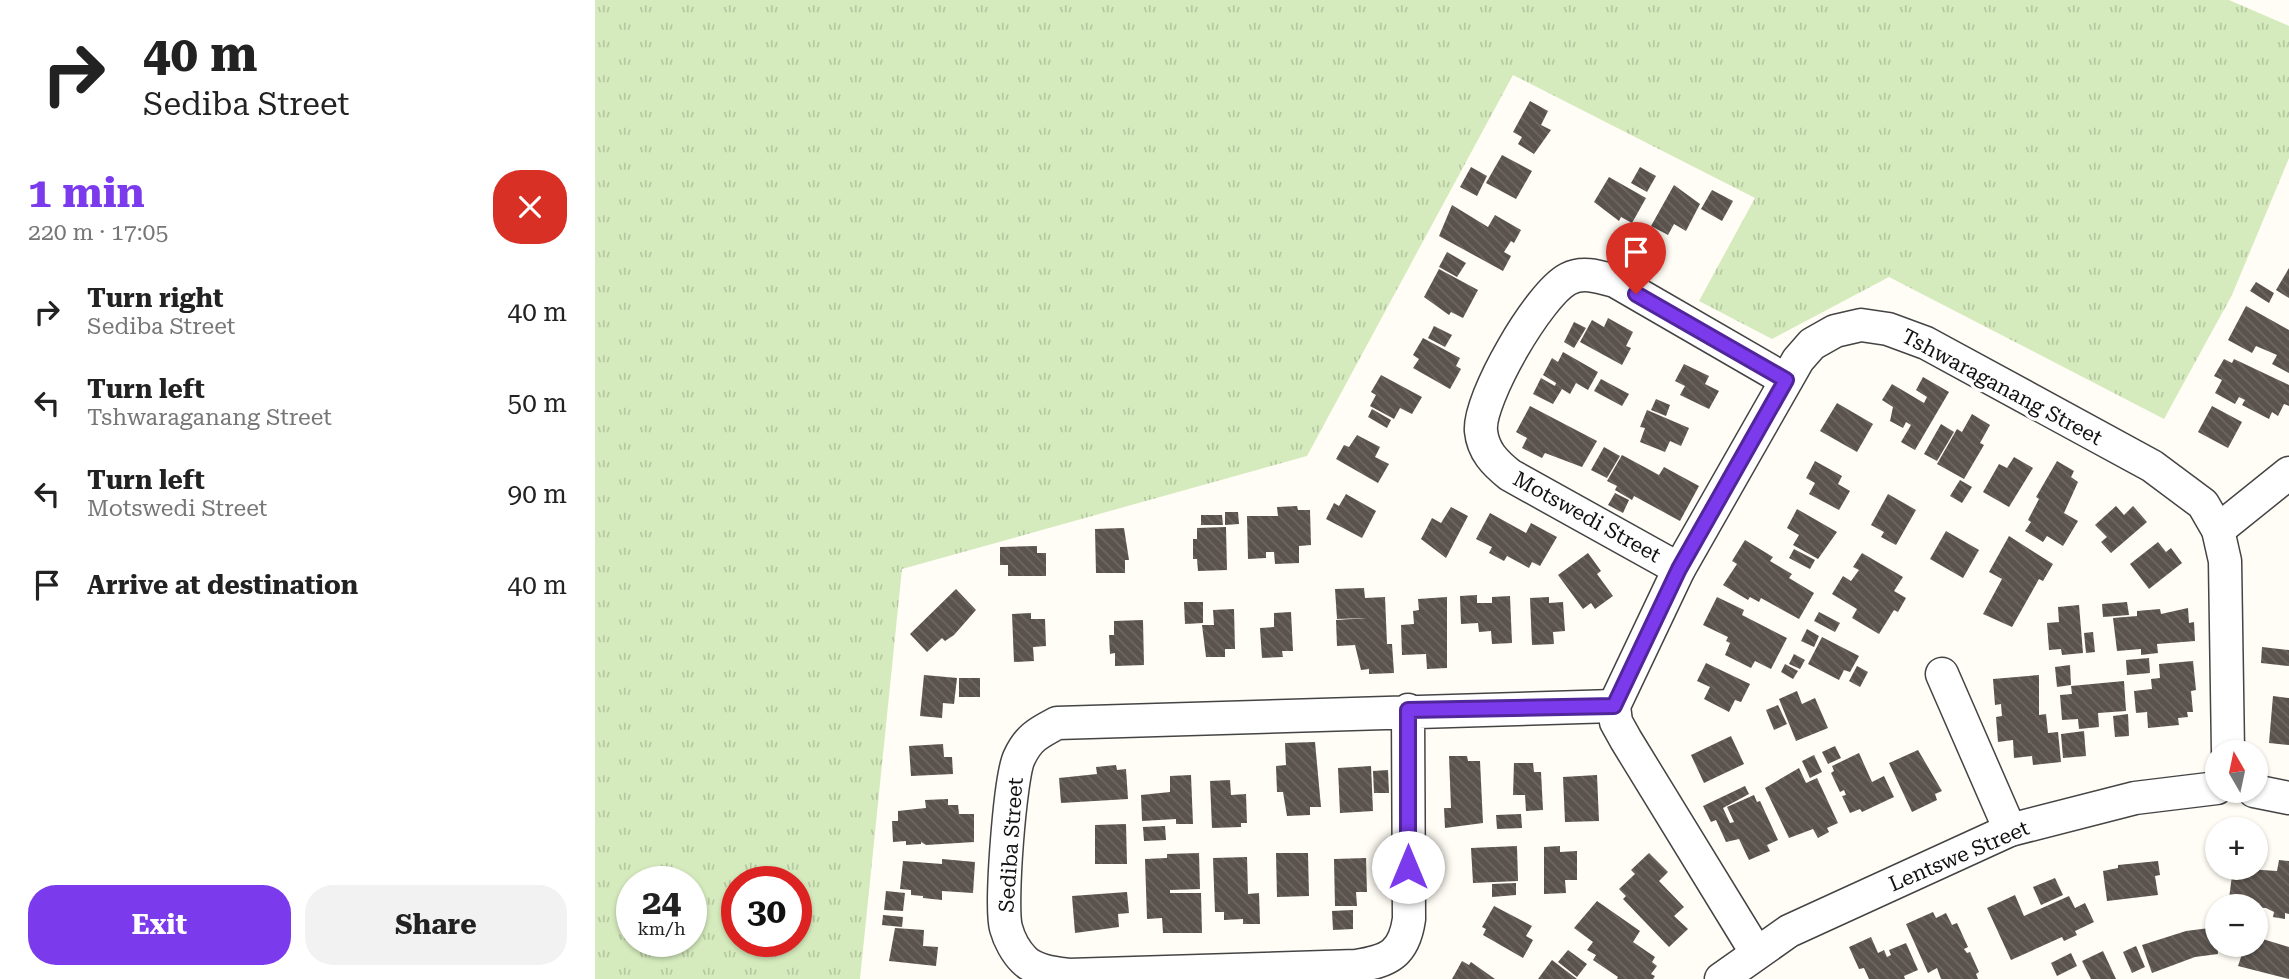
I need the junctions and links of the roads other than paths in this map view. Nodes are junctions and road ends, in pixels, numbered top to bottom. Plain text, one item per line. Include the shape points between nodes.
1 (1786, 380) junction
2 (2289, 473) edge
3 (2218, 530) junction
4 (1679, 569) junction
5 (1942, 674) dead end
6 (1614, 706) junction
7 (1408, 710) junction
8 (2228, 740) edge
9 (2205, 789) edge
10 (2268, 793) edge
11 (2289, 797) edge
12 (2010, 830) junction
13 (1756, 952) junction
14 (1721, 979) edge

1 - 3 street, Tshwaraganang Street via 1812,344 1835,331 1861,326 1888,329 1926,343 2152,467 2203,504
1 - 4 street, Tshwaraganang Street
1 - 4 street, Motswedi Street via 1615,281 1593,275 1570,278 1552,290 1491,388 1483,406 1481,429 1485,448 1495,463
2 - 3 street
3 - 8 street, Tshwaraganang Street via 2225,561
4 - 6 street, Tshwaraganang Street
5 - 12 street
6 - 7 street, Sediba Street
6 - 13 street via 1626,740
7 - 7 street, Sediba Street via 1057,723 1031,736 1017,760 1005,886 1005,926 1015,948 1025,962 1069,975 1356,966 1377,963 1396,953 1409,919
9 - 12 street, Lentswe Street via 2134,797
10 - 11 street
12 - 13 street, Lentswe Street via 1789,932
13 - 14 street, Lentswe Street

